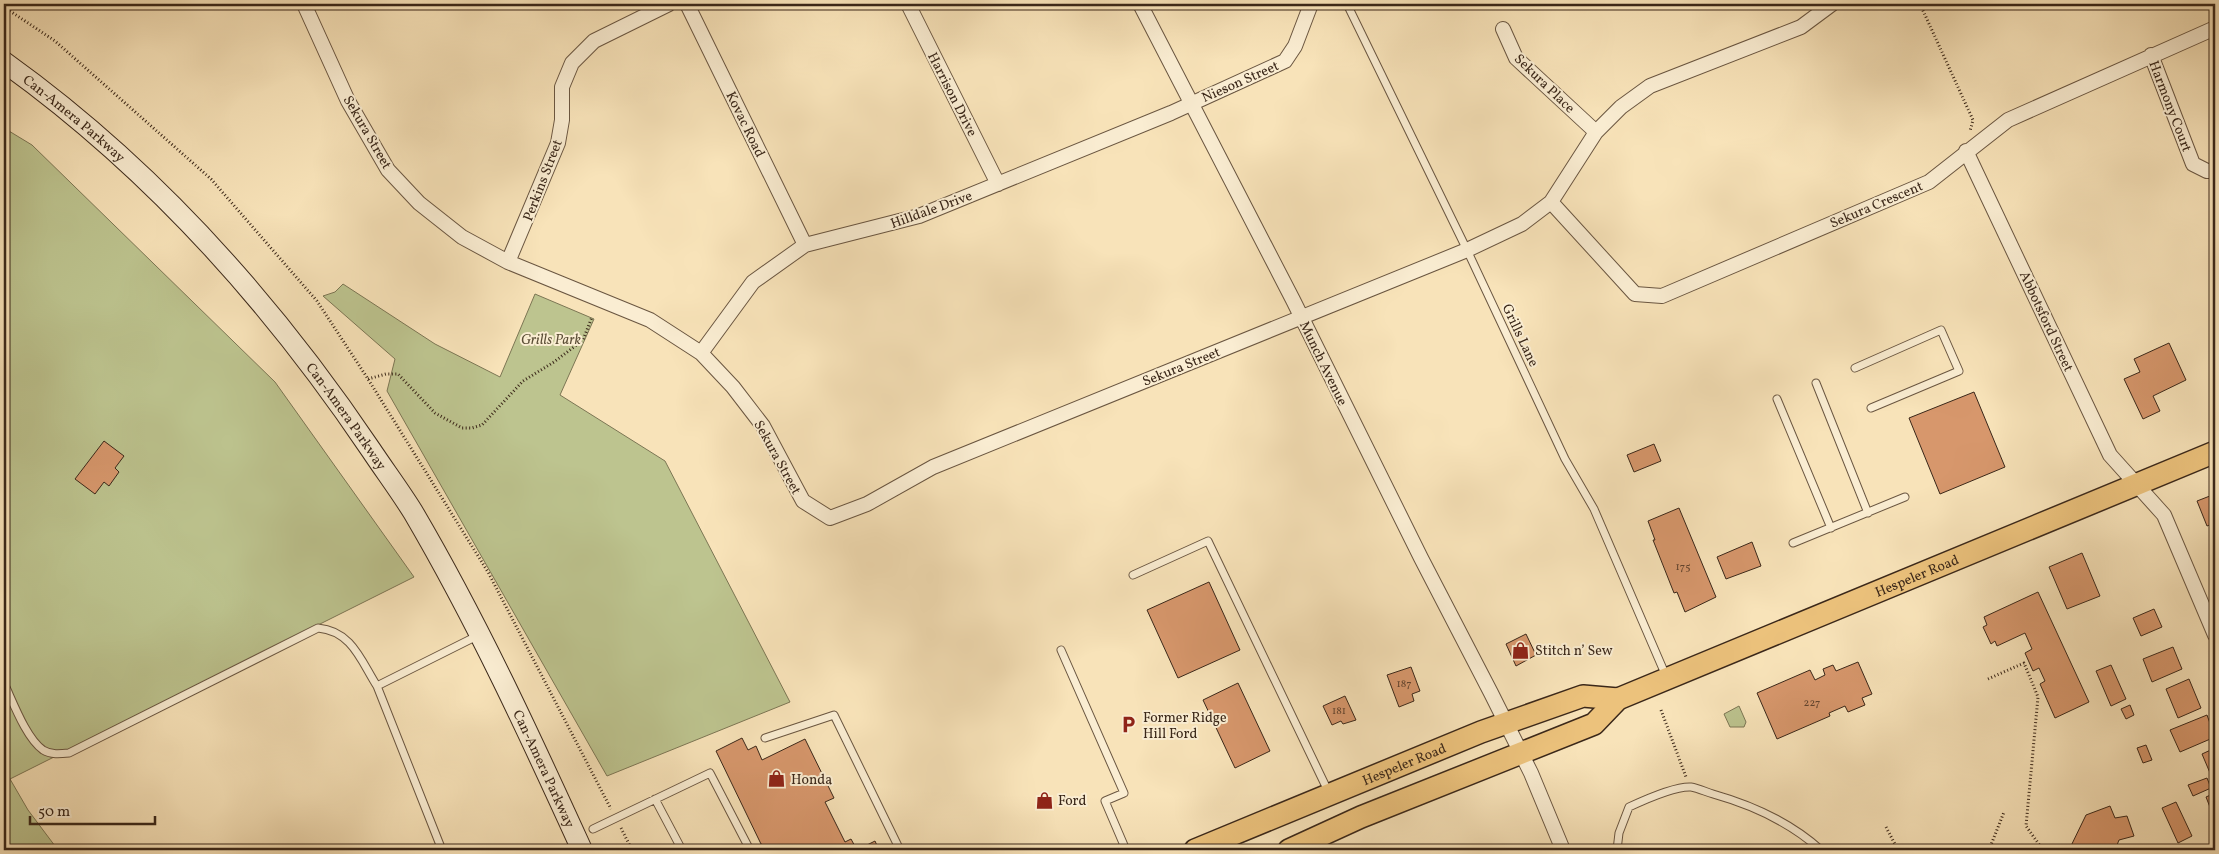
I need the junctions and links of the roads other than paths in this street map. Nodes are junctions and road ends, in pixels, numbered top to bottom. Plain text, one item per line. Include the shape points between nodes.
1 (304, 4) edge
2 (669, 4) edge
3 (688, 4) edge
4 (908, 4) edge
5 (1140, 4) edge
6 (1312, 4) edge
7 (1347, 4) edge
8 (1832, 4) edge
9 (2215, 28) edge
10 (1503, 29) dead end
11 (2150, 55) junction
12 (4, 62) edge
13 (1192, 103) junction
14 (1596, 132) junction
15 (1966, 151) junction
16 (2215, 171) edge
17 (998, 184) junction
18 (1551, 202) junction
19 (805, 245) junction
20 (1467, 250) junction
21 (508, 262) junction
22 (1302, 317) junction
23 (702, 353) junction
24 (1856, 368) dead end
25 (1816, 383) dead end
26 (1777, 399) dead end
27 (1871, 408) dead end
28 (2215, 452) edge
29 (2137, 484) junction
30 (1905, 498) dead end
31 (1868, 513) junction
32 (1830, 528) junction
33 (1793, 543) dead end
34 (1133, 575) dead end
35 (479, 635) junction
36 (2215, 635) edge
37 (1061, 650) dead end
38 (1667, 679) junction
39 (4, 683) edge
40 (377, 686) junction
41 (1618, 699) junction
42 (1506, 723) junction
43 (765, 738) dead end
44 (1521, 753) junction
45 (1329, 793) junction
46 (655, 799) junction
47 (593, 828) dead end
48 (442, 850) edge
49 (582, 850) edge
50 (682, 850) edge
51 (750, 850) edge
52 (900, 850) edge
53 (1126, 850) edge
54 (1195, 850) edge
55 (1290, 850) edge
56 (1563, 850) edge
57 (1617, 850) edge
58 (1822, 850) edge

1 - 21 street, Sekura Street via 348,101 388,170 419,203 462,237
2 - 21 street, Perkins Street via 594,40 572,63 562,87 558,143
3 - 19 street, Kovac Road
4 - 17 street, Harrison Drive
5 - 13 street, Munch Avenue
6 - 13 street, Nieson Street via 1285,61
7 - 20 lane, Grills Lane
8 - 14 street via 1801,27 1650,86 1620,107
9 - 11 street, Sekura Crescent
10 - 14 street, Sekura Place via 1516,58
11 - 15 street, Sekura Crescent via 2008,120
11 - 16 street, Harmony Court via 2193,164
12 - 35 main road, Can-Amera Parkway via 91,130 142,177 266,308 335,396 412,512
13 - 17 street, Hilldale Drive
13 - 22 street, Munch Avenue
14 - 18 street
15 - 18 street, Sekura Crescent via 1929,182 1662,296 1635,294
15 - 29 street, Abbotsford Street via 2110,455
17 - 19 street, Hilldale Drive via 919,216
18 - 20 street via 1522,224
19 - 23 street, Hilldale Drive via 752,282
20 - 22 street, Sekura Street
20 - 38 lane, Grills Lane via 1566,459 1594,509
21 - 23 street, Sekura Street via 650,320
22 - 23 street, Sekura Street via 933,467 867,504 830,518 802,501 763,426
22 - 42 street, Munch Avenue
24 - 27 lane via 1942,330 1959,371
25 - 31 lane
26 - 32 lane
28 - 29 main road, Hespeler Road
29 - 36 street, Abbotsford Street via 2164,515
29 - 38 main road, Hespeler Road
30 - 31 lane
31 - 32 lane
32 - 33 lane
34 - 45 lane via 1208,541
35 - 40 lane
35 - 49 main road, Can-Amera Parkway
37 - 53 lane via 1124,793 1105,801
38 - 41 main road, Hespeler Road
39 - 40 lane via 31,737 43,750 56,754 69,753 318,628 347,638
40 - 48 lane
41 - 42 main road, Hespeler Road via 1583,696
41 - 44 main road, Hespeler Road via 1594,724
42 - 44 street, Munch Avenue
42 - 45 main road, Hespeler Road
43 - 52 lane via 834,715
44 - 55 main road, Hespeler Road
44 - 56 street, Munch Avenue
45 - 54 main road, Hespeler Road
46 - 47 lane
46 - 50 lane
46 - 51 lane via 710,773
57 - 58 lane via 1619,833 1629,807 1654,795 1690,787 1772,816

